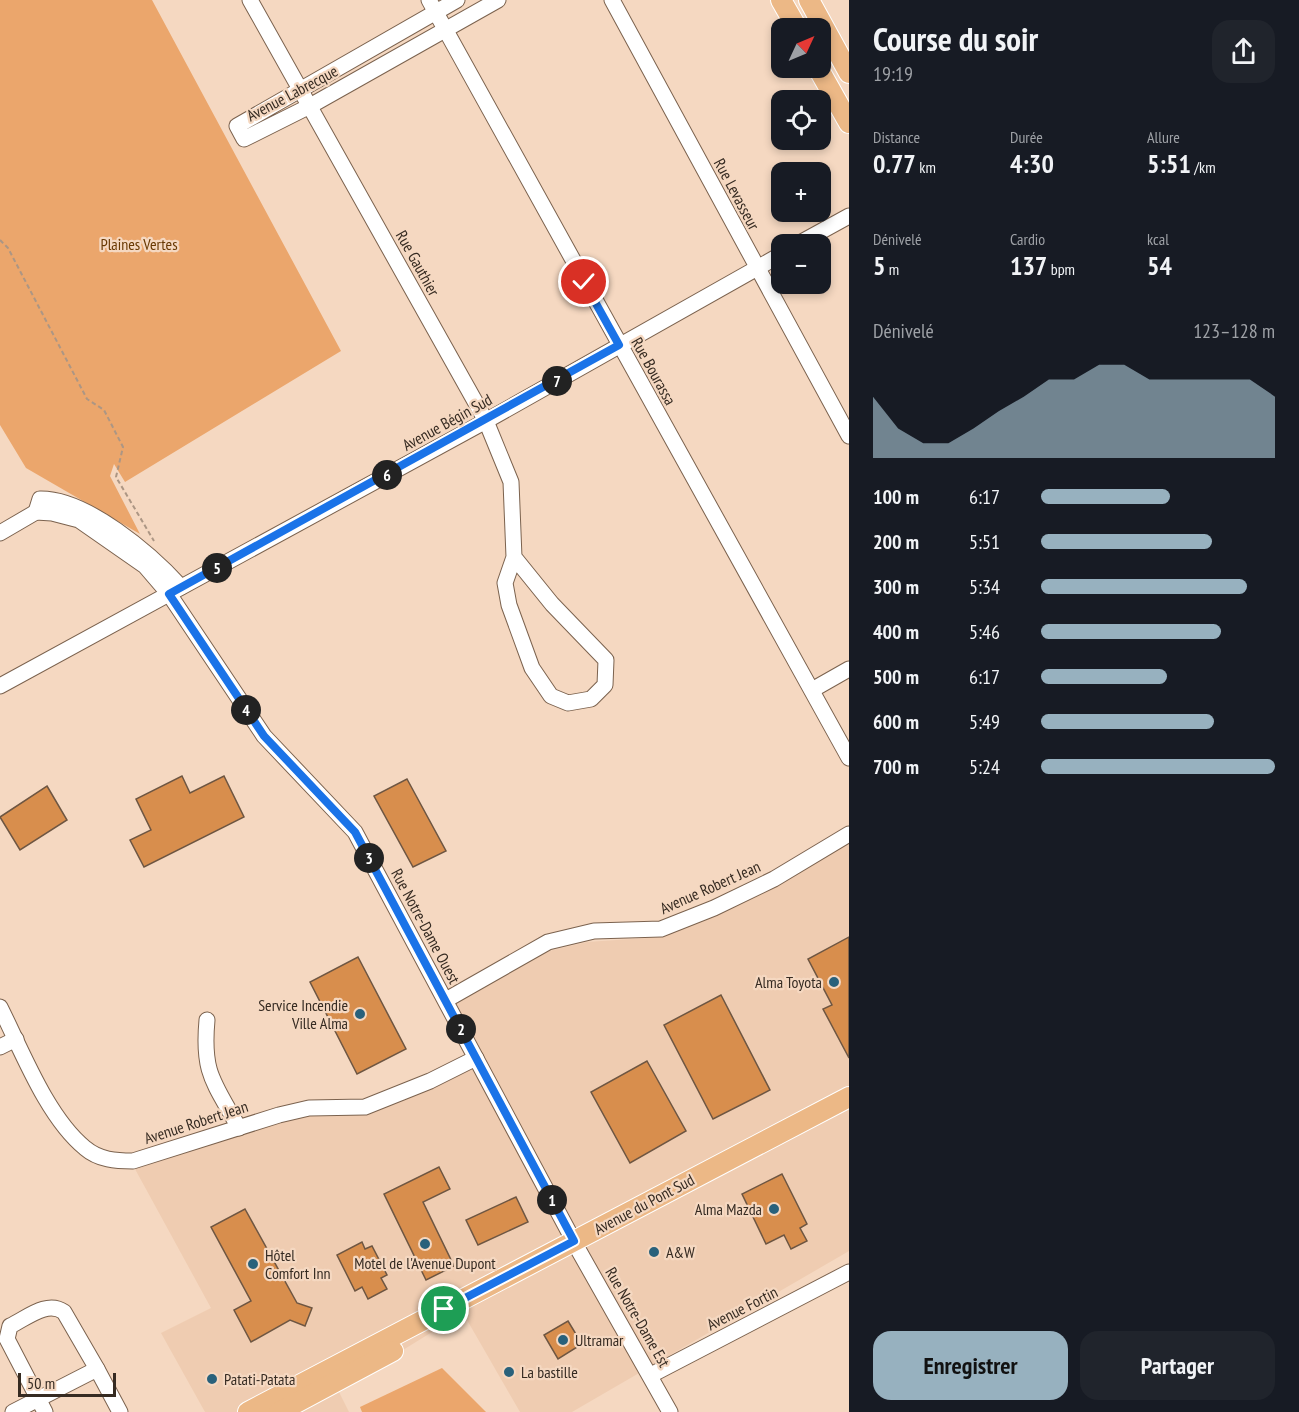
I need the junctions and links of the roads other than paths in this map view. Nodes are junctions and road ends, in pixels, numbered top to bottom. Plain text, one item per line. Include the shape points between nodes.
1 (250, 0) edge
2 (457, 0) edge
3 (498, 0) edge
4 (612, 0) edge
5 (781, 0) edge
6 (809, 0) edge
7 (432, 6) edge
8 (791, 18) edge
9 (445, 30) junction
10 (849, 75) edge
11 (824, 78) edge
12 (830, 89) junction
13 (300, 91) junction
14 (309, 106) junction
15 (849, 123) edge
16 (849, 216) edge
17 (816, 234) edge
18 (771, 260) edge
19 (757, 267) junction
20 (619, 345) junction
21 (486, 421) junction
22 (849, 436) edge
23 (0, 533) edge
24 (514, 556) junction
25 (175, 591) junction
26 (849, 669) edge
27 (0, 686) edge
28 (812, 690) junction
29 (849, 758) edge
30 (849, 834) edge
31 (446, 1000) junction
32 (0, 1007) edge
33 (207, 1020) dead end
34 (16, 1039) junction
35 (0, 1047) edge
36 (476, 1058) junction
37 (849, 1096) edge
38 (849, 1111) edge
39 (238, 1128) junction
40 (577, 1246) junction
41 (849, 1272) edge
42 (97, 1369) junction
43 (651, 1375) junction
44 (41, 1406) edge
45 (13, 1412) edge
46 (120, 1412) edge
47 (248, 1412) edge
48 (279, 1412) edge
49 (670, 1412) edge

1 - 13 street, Rue Gauthier
2 - 7 street, Avenue Labrecque
3 - 9 street, Avenue Labrecque
4 - 19 street, Rue Levasseur
5 - 8 main road
6 - 10 main road
7 - 9 street, Rue Bourassa
7 - 13 street, Avenue Labrecque
9 - 14 street, Avenue Labrecque
9 - 20 street, Rue Bourassa
10 - 12 street
11 - 12 main road
12 - 15 main road
13 - 14 street, Rue Gauthier
13 - 14 street, Avenue Labrecque via 237,126 244,140
14 - 21 street, Rue Gauthier
16 - 17 street
18 - 19 street, Avenue Bégin Sud
19 - 20 street, Avenue Bégin Sud
19 - 22 street, Rue Levasseur
20 - 21 street, Avenue Bégin Sud
20 - 28 street, Rue Bourassa
21 - 24 street, Rue Gauthier via 512,482
21 - 25 street, Avenue Bégin Sud
23 - 25 street, Rue Notre-Dame Ouest via 36,512 40,499 75,505 166,571
24 - 24 street, Rue Gauthier via 505,583 517,632 532,668 551,696 568,703 591,699 605,685 606,660 552,604
25 - 27 street, Avenue Bégin Sud
25 - 31 street, Rue Notre-Dame Ouest via 264,736 355,832
26 - 28 street
28 - 29 street, Rue Bourassa
30 - 31 street, Avenue Robert Jean via 774,879 714,908 661,928 594,930 548,942
31 - 36 street, Rue Notre-Dame Ouest
32 - 34 street, Avenue Robert Jean
33 - 39 street via 204,1051 208,1072
34 - 35 street
34 - 39 street, Avenue Robert Jean via 62,1123 86,1149 111,1161 133,1161
36 - 39 street, Avenue Robert Jean via 365,1107 309,1108
36 - 40 street, Rue Notre-Dame Ouest
37 - 40 main road, Avenue du Pont Sud
38 - 40 main road, Avenue du Pont Sud
40 - 43 street, Rue Notre-Dame Est
40 - 47 main road, Avenue du Pont Sud
40 - 48 main road, Avenue du Pont Sud
41 - 43 street, Avenue Fortin
42 - 44 street
42 - 44 street via 64,1312 57,1307 49,1306 10,1326 7,1339
42 - 46 street
43 - 49 street, Rue Notre-Dame Est
44 - 45 street

